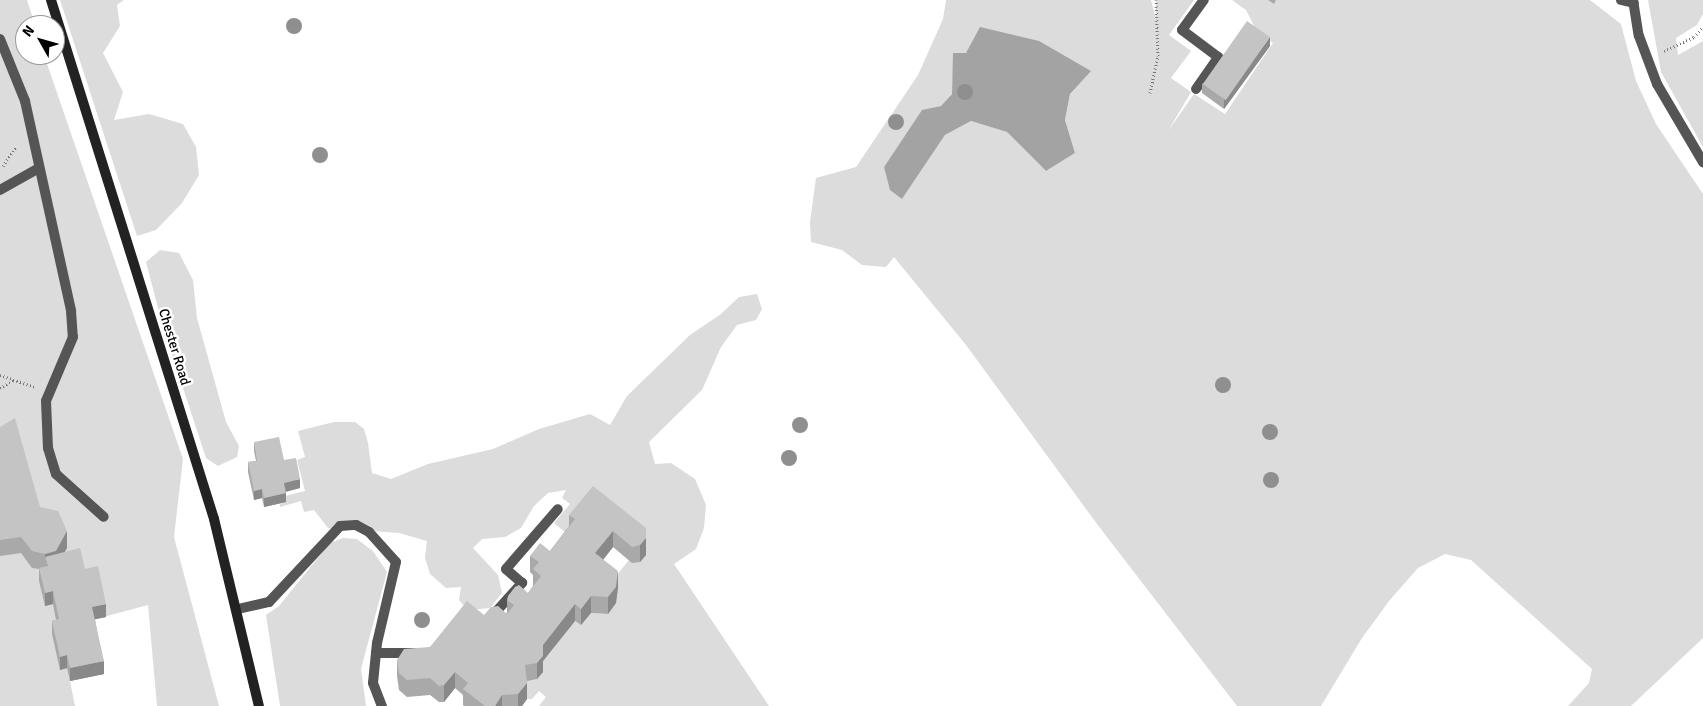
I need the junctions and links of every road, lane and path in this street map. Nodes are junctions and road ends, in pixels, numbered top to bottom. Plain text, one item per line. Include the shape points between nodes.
1 (51, 0) edge
2 (1156, 0) edge
3 (1204, 0) edge
4 (1621, 0) edge
5 (1633, 1) edge
6 (1703, 27) edge
7 (0, 39) edge
8 (1647, 58) junction
9 (1196, 89) dead end
10 (1150, 93) dead end
11 (1703, 162) edge
12 (40, 168) junction
13 (0, 190) edge
14 (0, 375) edge
15 (14, 380) junction
16 (0, 388) edge
17 (49, 392) junction
18 (558, 509) dead end
19 (104, 517) dead end
20 (238, 609) junction
21 (483, 615) edge
22 (376, 653) junction
23 (428, 653) edge
24 (259, 706) edge
25 (382, 706) edge

1 - 20 main road, Chester Road via 211,509
2 - 10 path via 1158,56
3 - 9 street via 1182,30 1218,57
4 - 5 street
5 - 8 street via 1638,36
6 - 8 path via 1694,37
7 - 12 street via 25,101
8 - 11 street via 1657,84
12 - 13 street
12 - 17 street via 71,312 73,337
14 - 15 path
15 - 16 path
15 - 17 path
17 - 19 street via 44,422 56,474
18 - 21 street via 506,569 522,583 492,616
20 - 22 street via 269,602 340,526 356,525 382,543 396,562
20 - 24 main road, Chester Road
22 - 23 street
22 - 25 street via 373,683

